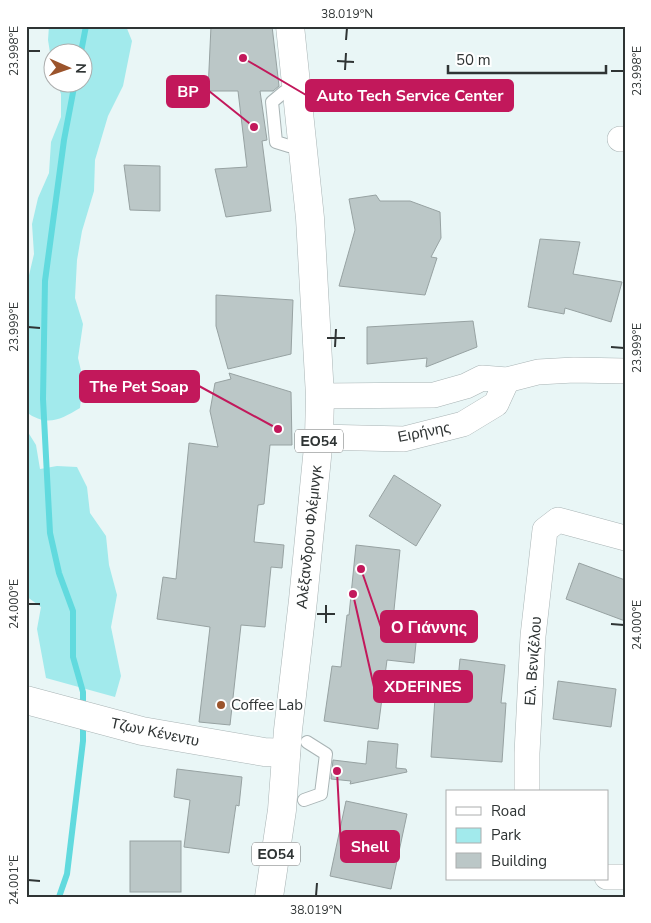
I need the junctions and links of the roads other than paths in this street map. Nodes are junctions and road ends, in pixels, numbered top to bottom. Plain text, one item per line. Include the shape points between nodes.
1 (290, 26) edge
2 (284, 92) dead end
3 (289, 146) dead end
4 (625, 371) edge
5 (507, 380) junction
6 (320, 396) junction
7 (319, 437) junction
8 (625, 538) edge
9 (32, 701) edge
10 (296, 747) junction
11 (527, 790) edge
12 (304, 800) dead end
13 (625, 877) edge
14 (608, 878) edge
15 (269, 897) edge

1 - 6 main road, Αλέξανδρου Φλέμινγκ / ΕΟ54 via 310,218
2 - 3 lane via 272,102 276,142
4 - 5 street via 538,372
5 - 6 street via 482,378 434,395
5 - 7 street, Ειρήνης via 496,404 463,424 404,439
6 - 7 main road, Αλέξανδρου Φλέμινγκ / ΕΟ54
7 - 10 main road, Αλέξανδρου Φλέμινγκ / ΕΟ54 via 303,600
8 - 11 street, Ελ. Βενιζέλου via 558,520 546,530 533,636
9 - 10 main road, Τζων Κένεντυ via 142,731 264,752
10 - 12 lane via 326,754 321,794
10 - 15 main road, Αλέξανδρου Φλέμινγκ / ΕΟ54 via 282,810
13 - 14 street

